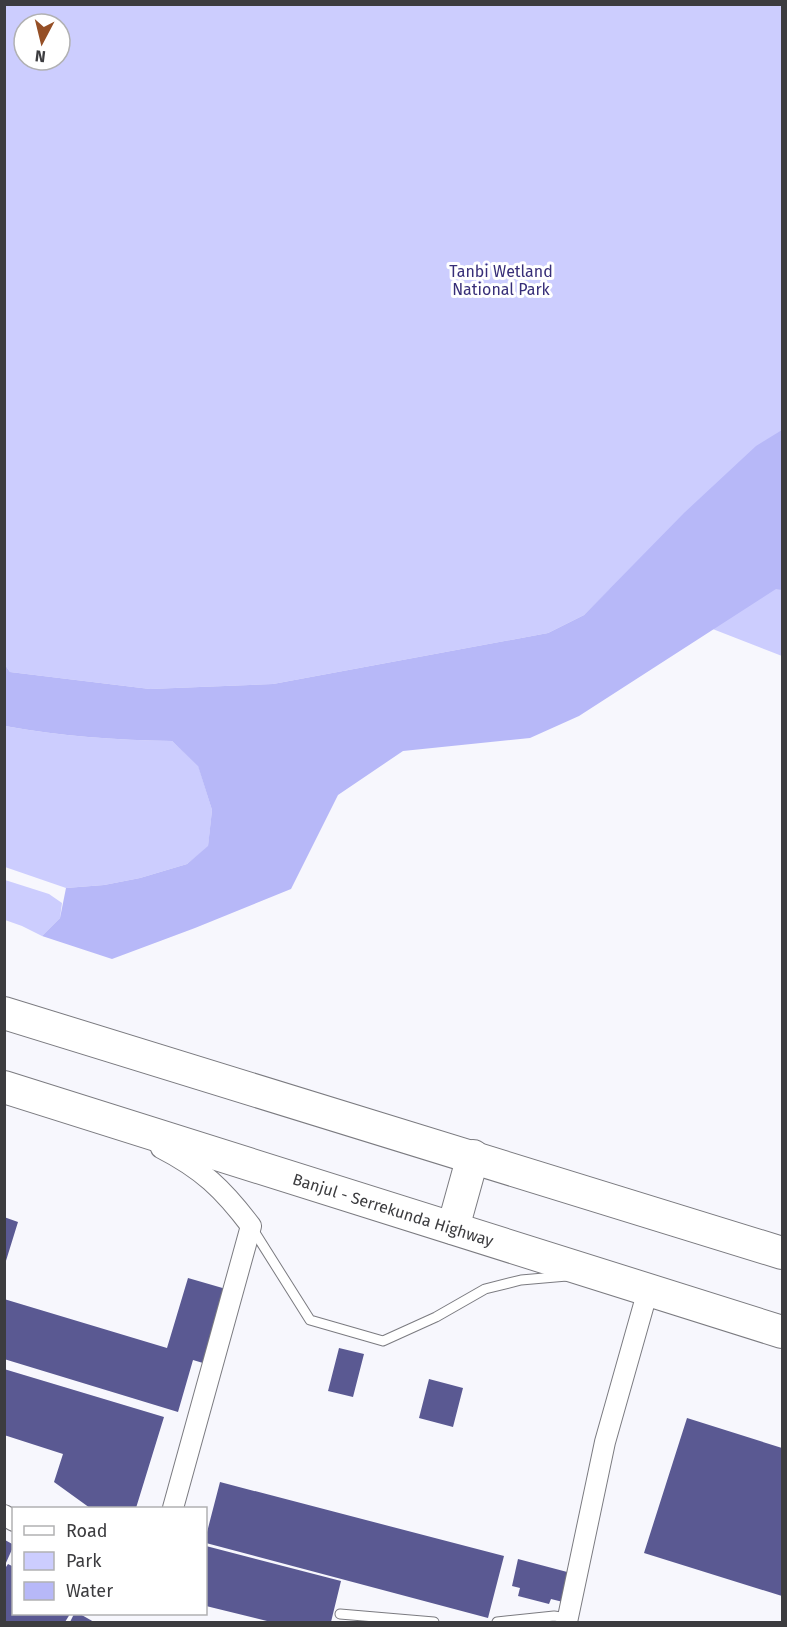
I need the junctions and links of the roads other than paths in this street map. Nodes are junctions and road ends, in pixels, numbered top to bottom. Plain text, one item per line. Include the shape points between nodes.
1 (4, 1013) edge
2 (4, 1087) edge
3 (99, 1117) junction
4 (473, 1156) junction
5 (251, 1226) junction
6 (453, 1228) junction
7 (783, 1253) edge
8 (593, 1274) junction
9 (648, 1290) junction
10 (783, 1332) edge
11 (173, 1507) edge
12 (340, 1614) dead end
13 (568, 1620) edge
14 (434, 1623) edge
15 (497, 1623) edge

1 - 4 highway
2 - 3 highway, Banjul - Serrekunda Highway
3 - 5 street via 185,1161 212,1180
3 - 6 highway, Banjul - Serrekunda Highway
4 - 6 highway
4 - 7 highway
5 - 8 lane via 309,1320 383,1341 486,1289 521,1280
5 - 11 street
6 - 8 highway, Banjul - Serrekunda Highway
8 - 9 highway, Banjul - Serrekunda Highway
9 - 10 highway, Banjul - Serrekunda Highway
9 - 13 street via 605,1442
12 - 14 lane
13 - 15 lane via 554,1616

